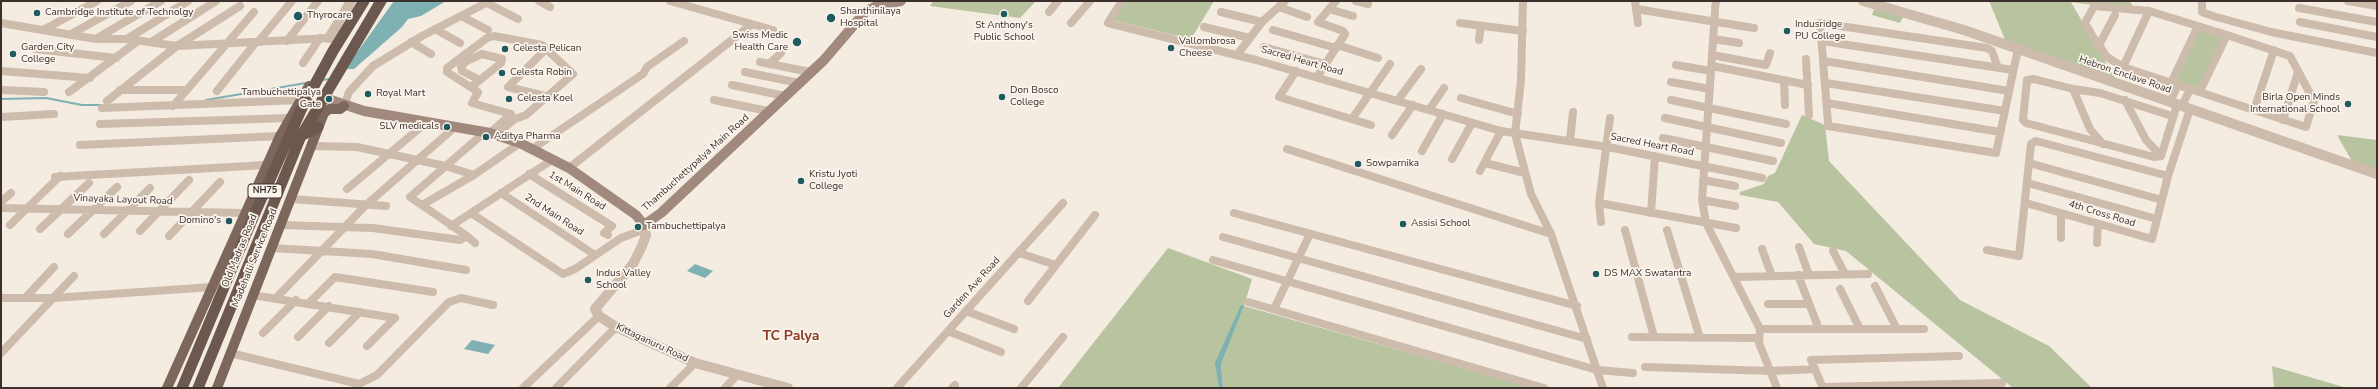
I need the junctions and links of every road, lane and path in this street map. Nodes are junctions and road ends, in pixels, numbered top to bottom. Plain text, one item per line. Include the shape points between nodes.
1 (97, 1) edge
2 (130, 1) edge
3 (161, 1) edge
4 (188, 1) edge
5 (216, 1) edge
6 (292, 1) edge
7 (318, 1) edge
8 (351, 1) edge
9 (364, 1) edge
10 (381, 1) edge
11 (539, 1) edge
12 (670, 1) edge
13 (901, 1) edge
14 (1058, 1) edge
15 (1090, 1) edge
16 (1122, 1) edge
17 (1285, 1) edge
18 (1336, 1) edge
19 (1356, 1) edge
20 (1523, 1) edge
21 (1635, 1) edge
22 (1864, 1) edge
23 (2202, 1) edge
24 (2348, 1) edge
25 (488, 2) edge
26 (1368, 4) dead end
27 (240, 6) dead end
28 (2377, 6) edge
29 (550, 7) dead end
30 (1278, 7) junction
31 (1715, 7) edge
32 (2299, 8) dead end
33 (1329, 9) junction
34 (1636, 9) junction
35 (2149, 11) junction
36 (254, 12) dead end
37 (1049, 12) dead end
38 (1222, 12) dead end
39 (2115, 15) dead end
40 (461, 16) junction
41 (1353, 16) dead end
42 (1307, 17) dead end
43 (518, 19) dead end
44 (1262, 22) junction
45 (1715, 22) junction
46 (2300, 22) dead end
47 (2377, 22) edge
48 (1, 23) edge
49 (1071, 23) dead end
50 (1460, 23) dead end
51 (1638, 23) dead end
52 (750, 25) junction
53 (1482, 26) junction
54 (2198, 26) junction
55 (1204, 27) dead end
56 (1754, 28) dead end
57 (45, 29) junction
58 (434, 29) junction
59 (488, 30) dead end
60 (773, 30) dead end
61 (1273, 30) dead end
62 (1522, 31) junction
63 (71, 34) junction
64 (2227, 36) junction
65 (341, 37) junction
66 (2377, 37) edge
67 (325, 38) junction
68 (1250, 38) junction
69 (1714, 38) junction
70 (96, 39) junction
71 (127, 39) junction
72 (1479, 40) dead end
73 (138, 41) junction
74 (153, 41) junction
75 (288, 41) junction
76 (684, 41) dead end
77 (1822, 41) junction
78 (257, 42) junction
79 (411, 42) junction
80 (460, 43) dead end
81 (1739, 43) dead end
82 (225, 44) junction
83 (177, 46) junction
84 (1337, 46) junction
85 (1264, 47) dead end
86 (35, 49) dead end
87 (2018, 49) junction
88 (2100, 49) junction
89 (545, 50) junction
90 (2274, 50) junction
91 (782, 53) dead end
92 (1770, 53) dead end
93 (2377, 53) edge
94 (431, 54) dead end
95 (1237, 55) junction
96 (1712, 55) junction
97 (116, 58) junction
98 (460, 58) junction
99 (1378, 58) dead end
100 (469, 59) junction
101 (1806, 59) dead end
102 (1824, 61) junction
103 (760, 62) dead end
104 (303, 63) dead end
105 (769, 64) junction
106 (1325, 64) junction
107 (1390, 64) dead end
108 (1676, 64) dead end
109 (2123, 66) junction
110 (1712, 68) junction
111 (1998, 68) junction
112 (1421, 70) dead end
113 (2013, 70) junction
114 (1, 71) edge
115 (322, 71) junction
116 (1296, 71) junction
117 (745, 72) dead end
118 (810, 72) junction
119 (2298, 72) junction
120 (1317, 77) junction
121 (90, 78) junction
122 (480, 80) junction
123 (1784, 81) junction
124 (1671, 82) dead end
125 (799, 83) junction
126 (1826, 83) junction
127 (2175, 84) junction
128 (732, 85) dead end
129 (1808, 85) junction
130 (471, 87) junction
131 (1444, 88) dead end
132 (1710, 89) junction
133 (2073, 89) junction
134 (2190, 89) junction
135 (1, 90) edge
136 (120, 90) junction
137 (186, 90) junction
138 (217, 91) dead end
139 (2009, 91) junction
140 (2200, 91) junction
141 (44, 92) dead end
142 (69, 92) dead end
143 (1370, 92) junction
144 (785, 96) junction
145 (549, 97) junction
146 (322, 98) junction
147 (1461, 98) dead end
148 (107, 100) dead end
149 (300, 100) junction
150 (714, 100) dead end
151 (1398, 100) junction
152 (1671, 100) dead end
153 (2125, 100) junction
154 (1827, 103) junction
155 (175, 104) junction
156 (1413, 105) junction
157 (1785, 105) dead end
158 (344, 106) junction
159 (2180, 106) junction
160 (102, 108) dead end
161 (1709, 108) junction
162 (1429, 110) junction
163 (2254, 110) junction
164 (768, 111) junction
165 (2005, 111) junction
166 (1573, 112) dead end
167 (54, 114) dead end
168 (511, 114) junction
169 (1443, 114) junction
170 (1518, 114) junction
171 (526, 115) junction
172 (1809, 115) dead end
173 (2172, 116) junction
174 (1, 117) edge
175 (289, 118) junction
176 (1610, 118) dead end
177 (1665, 118) dead end
178 (1352, 119) junction
179 (2283, 120) junction
180 (427, 122) junction
181 (1472, 123) junction
182 (100, 124) dead end
183 (1786, 124) dead end
184 (1371, 125) dead end
185 (455, 126) junction
186 (318, 127) junction
187 (1708, 127) junction
188 (1501, 131) junction
189 (2000, 132) junction
190 (491, 133) junction
191 (1515, 134) junction
192 (280, 136) junction
193 (301, 136) junction
194 (1392, 136) dead end
195 (1663, 138) dead end
196 (1570, 141) junction
197 (520, 143) junction
198 (1781, 143) dead end
199 (2103, 144) junction
200 (80, 145) dead end
201 (311, 146) junction
202 (1706, 146) junction
203 (1608, 147) junction
204 (532, 149) junction
205 (1287, 149) dead end
206 (1422, 151) dead end
207 (388, 153) junction
208 (1655, 156) junction
209 (2161, 156) junction
210 (1452, 159) dead end
211 (416, 160) junction
212 (552, 160) junction
213 (1773, 161) dead end
214 (2029, 162) junction
215 (1485, 163) junction
216 (266, 165) junction
217 (445, 166) junction
218 (1703, 166) junction
219 (569, 168) junction
220 (1480, 171) dead end
221 (1525, 173) junction
222 (474, 174) junction
223 (529, 174) junction
224 (2377, 174) edge
225 (2168, 176) junction
226 (1762, 178) dead end
227 (190, 180) dead end
228 (1703, 180) junction
229 (220, 182) dead end
230 (89, 183) dead end
231 (2028, 183) junction
232 (1735, 186) dead end
233 (117, 187) dead end
234 (150, 188) dead end
235 (346, 189) dead end
236 (11, 193) dead end
237 (501, 193) junction
238 (292, 199) junction
239 (1702, 200) junction
240 (2162, 200) junction
241 (1, 202) edge
242 (1599, 202) junction
243 (1063, 203) dead end
244 (2026, 203) junction
245 (366, 205) junction
246 (422, 205) junction
247 (386, 206) dead end
248 (1735, 206) dead end
249 (1, 208) edge
250 (27, 208) junction
251 (62, 209) junction
252 (93, 210) junction
253 (128, 211) junction
254 (159, 212) junction
255 (191, 213) junction
256 (244, 213) junction
257 (470, 213) junction
258 (1234, 213) dead end
259 (1651, 213) junction
260 (2061, 214) junction
261 (1095, 215) dead end
262 (2157, 219) junction
263 (1601, 222) dead end
264 (1706, 222) junction
265 (2098, 224) junction
266 (10, 225) dead end
267 (281, 225) junction
268 (346, 226) junction
269 (451, 226) junction
270 (644, 227) junction
271 (1736, 228) dead end
272 (40, 229) dead end
273 (1625, 230) dead end
274 (1667, 230) dead end
275 (140, 231) dead end
276 (68, 234) dead end
277 (104, 234) dead end
278 (1310, 234) junction
279 (1551, 234) junction
280 (608, 235) dead end
281 (170, 236) dead end
282 (467, 236) junction
283 (1223, 237) dead end
284 (2061, 238) dead end
285 (475, 242) dead end
286 (2097, 242) dead end
287 (272, 248) junction
288 (1799, 248) dead end
289 (1762, 249) dead end
290 (323, 250) junction
291 (1988, 250) dead end
292 (1833, 251) dead end
293 (1019, 253) junction
294 (595, 255) junction
295 (1298, 258) junction
296 (1213, 260) dead end
297 (1056, 265) junction
298 (54, 267) dead end
299 (466, 270) dead end
300 (1845, 274) junction
301 (1868, 274) dead end
302 (1798, 275) junction
303 (1809, 275) junction
304 (74, 276) dead end
305 (1735, 276) junction
306 (1772, 276) junction
307 (1287, 282) junction
308 (1875, 286) dead end
309 (212, 287) junction
310 (1840, 289) dead end
311 (433, 292) dead end
312 (252, 295) junction
313 (26, 297) junction
314 (277, 297) junction
315 (54, 298) junction
316 (2, 299) edge
317 (296, 300) junction
318 (1028, 301) dead end
319 (1248, 302) dead end
320 (309, 303) junction
321 (1768, 304) dead end
322 (1809, 304) junction
323 (329, 306) junction
324 (493, 306) dead end
325 (1577, 306) junction
326 (1274, 309) junction
327 (966, 311) junction
328 (360, 312) junction
329 (598, 316) junction
330 (616, 327) junction
331 (1014, 329) dead end
332 (1760, 329) junction
333 (1819, 329) junction
334 (1860, 329) junction
335 (1897, 329) junction
336 (1924, 329) dead end
337 (948, 331) junction
338 (263, 333) dead end
339 (298, 337) dead end
340 (1063, 337) dead end
341 (1632, 337) dead end
342 (1654, 338) junction
343 (1700, 338) junction
344 (1758, 338) junction
345 (1587, 339) junction
346 (329, 343) dead end
347 (367, 346) dead end
348 (1002, 352) dead end
349 (1, 353) edge
350 (230, 353) junction
351 (1958, 356) dead end
352 (695, 363) junction
353 (1645, 367) dead end
354 (1815, 369) junction
355 (1597, 370) junction
356 (1771, 371) junction
357 (1633, 373) dead end
358 (737, 375) junction
359 (2002, 383) dead end
360 (776, 386) edge
361 (167, 388) edge
362 (182, 388) edge
363 (198, 388) edge
364 (217, 388) edge
365 (523, 388) edge
366 (556, 388) edge
367 (670, 388) edge
368 (725, 388) edge
369 (788, 388) edge
370 (897, 388) edge
371 (1021, 388) edge
372 (1544, 388) edge
373 (1603, 388) edge
374 (1778, 388) edge
375 (1823, 388) edge

1 - 57 street
2 - 63 street
3 - 70 street
4 - 71 street
5 - 74 street
6 - 78 street
7 - 75 street
8 - 67 street
9 - 65 highway, Old Madras Road / NH75
10 - 146 highway, Old Madras Road / NH75
11 - 29 street
12 - 52 street
13 - 118 main road, Thambuchettypalya Main Road via 879,5 866,11
14 - 37 street
15 - 49 street
16 - 95 street, Sacred Heart Road via 1108,20 1108,24
17 - 30 street
18 - 33 street
19 - 26 street
20 - 62 street
21 - 34 street
22 - 87 street, Hebron Enclave Road via 1964,30
23 - 93 street via 2202,12 2213,16 2270,32
24 - 28 street
25 - 40 street
25 - 43 street
27 - 83 street
30 - 42 street
30 - 44 street
31 - 45 street, Sacred Heart Road
32 - 47 street
33 - 41 street
33 - 84 street via 1318,22 1345,32
34 - 45 street
34 - 51 street
35 - 54 street
35 - 88 street via 2094,6 2085,23
35 - 109 street
36 - 82 street
38 - 44 street
39 - 88 street via 2099,46
40 - 58 street
40 - 59 street
44 - 68 street
45 - 56 street
45 - 69 street, Sacred Heart Road
46 - 66 street
48 - 57 street
50 - 53 street
52 - 60 street
52 - 219 street
53 - 62 street
53 - 72 street
54 - 64 street
54 - 127 street
55 - 68 street
57 - 63 street
58 - 79 street
58 - 80 street
61 - 84 street
62 - 170 street
63 - 70 street
64 - 90 street
64 - 140 street
65 - 67 street
65 - 115 highway, Old Madras Road / NH75
67 - 75 street
67 - 104 street
68 - 95 street
69 - 81 street
69 - 96 street, Sacred Heart Road
70 - 71 street
71 - 73 street
73 - 74 street
73 - 97 street
74 - 83 street
75 - 78 street
76 - 204 street via 647,68 643,74
77 - 102 street
77 - 111 street
77 - 111 street via 1819,24 1822,22 1990,49
78 - 82 street
78 - 138 street
79 - 94 street
79 - 158 street via 366,72 350,92
82 - 83 street
82 - 137 street
83 - 136 street
84 - 99 street
84 - 106 street
85 - 106 street
86 - 97 street
87 - 113 street
87 - 159 street, Hebron Enclave Road
88 - 109 street via 2107,57
89 - 98 street via 542,45 494,36 487,38
89 - 145 street via 573,74
89 - 145 street via 508,87
90 - 119 street via 2290,56
90 - 163 street
91 - 105 street
92 - 96 street via 1766,65
95 - 116 street, Sacred Heart Road
96 - 110 street, Sacred Heart Road
97 - 121 street
98 - 100 street
98 - 130 street via 447,68 447,72
100 - 122 street via 461,67 462,71
100 - 122 street via 482,54 502,59 501,63
101 - 129 street
102 - 126 street
102 - 139 street
103 - 105 street
105 - 118 street
106 - 120 street
107 - 143 street
108 - 110 street
109 - 127 street
110 - 123 street
110 - 132 street, Sacred Heart Road
111 - 113 street
112 - 151 street
113 - 139 street
114 - 121 street
115 - 149 main road
115 - 362 highway, Old Madras Road / NH75 via 302,108
116 - 120 street, Sacred Heart Road
116 - 178 street via 1279,97
117 - 125 street
118 - 125 main road, Thambuchettypalya Main Road
119 - 179 street
119 - 179 street via 2314,101 2306,127
120 - 143 street, Sacred Heart Road
121 - 142 street
122 - 130 street
123 - 129 street
123 - 157 street
124 - 132 street
125 - 144 main road, Thambuchettypalya Main Road
126 - 154 street
126 - 165 street
127 - 134 street
127 - 159 street
128 - 144 street
129 - 172 street
130 - 168 street via 478,92 472,103
131 - 162 street
132 - 161 street, Sacred Heart Road
133 - 153 street
133 - 199 street via 2090,129
133 - 199 street via 2034,79 2027,80 2024,120 2030,125
134 - 140 street
134 - 159 street
135 - 141 street
136 - 137 street
136 - 148 street
137 - 155 street
139 - 165 street
140 - 163 street
143 - 151 street, Sacred Heart Road
143 - 178 street
144 - 164 main road, Thambuchettypalya Main Road
145 - 171 street
146 - 158 main road, Thambuchettypalya Main Road
146 - 193 highway, Old Madras Road / NH75
147 - 170 street
149 - 155 street
149 - 175 main road
150 - 164 street
151 - 156 street, Sacred Heart Road
152 - 161 street
153 - 173 street
153 - 209 street via 2146,140
154 - 189 street
154 - 189 street via 1828,125 1995,154
155 - 160 street
156 - 162 street, Sacred Heart Road
156 - 194 street
158 - 180 main road, Thambuchettypalya Main Road
158 - 186 main road, Madehalli Service Road via 326,111
159 - 173 street
159 - 224 street, Hebron Enclave Road
159 - 225 street
161 - 183 street
161 - 187 street, Sacred Heart Road
162 - 169 street, Sacred Heart Road
163 - 179 street
164 - 270 main road, Thambuchettypalya Main Road
165 - 189 street
166 - 196 street
167 - 174 street
168 - 171 street
168 - 190 street
169 - 181 street, Sacred Heart Road
169 - 206 street
170 - 191 street
171 - 190 street
173 - 209 street
175 - 182 street
175 - 192 main road
176 - 203 street
177 - 187 street
178 - 184 street
180 - 185 main road, Thambuchettypalya Main Road
180 - 207 street
181 - 188 street, Sacred Heart Road
181 - 210 street
185 - 190 main road, Thambuchettypalya Main Road
185 - 211 street
186 - 193 highway
186 - 201 main road, Madehalli Service Road
187 - 198 street
187 - 202 street, Sacred Heart Road
188 - 191 street, Sacred Heart Road
188 - 215 street
190 - 197 main road, Thambuchettypalya Main Road
190 - 217 street
191 - 196 street, Sacred Heart Road
191 - 221 street
192 - 200 street
192 - 216 main road
193 - 363 highway, Old Madras Road / NH75
195 - 202 street
196 - 203 street, Sacred Heart Road
197 - 204 main road, Thambuchettypalya Main Road
197 - 222 street
199 - 209 street via 2154,157
201 - 207 street via 345,146
201 - 238 main road, Madehalli Service Road
202 - 213 street
202 - 218 street, Sacred Heart Road
203 - 208 street, Sacred Heart Road
203 - 242 street
204 - 212 main road, Thambuchettypalya Main Road
205 - 279 street
207 - 211 street
207 - 235 street
208 - 218 street, Sacred Heart Road
208 - 259 street
211 - 217 street
211 - 245 street
212 - 219 main road, Thambuchettypalya Main Road
212 - 223 street
214 - 225 street via 2031,144 2036,141
214 - 231 street
214 - 240 street
215 - 220 street
215 - 221 street
216 - 250 street via 57,176
216 - 256 main road
217 - 222 street
217 - 246 street via 410,197
218 - 226 street
218 - 228 street
219 - 270 main road, Thambuchettypalya Main Road via 636,215
221 - 279 street via 1531,194
222 - 246 street
223 - 237 street
223 - 280 street, 1st Main Road via 612,226 604,233
225 - 240 street
227 - 254 street
228 - 232 street
228 - 239 street
229 - 255 street
230 - 251 street
231 - 244 street
231 - 262 street
233 - 252 street
234 - 253 street
236 - 241 street
237 - 257 street
237 - 294 street, 2nd Main Road
238 - 245 street
238 - 267 main road, Madehalli Service Road
239 - 248 street
239 - 264 street
240 - 262 street
242 - 259 street
242 - 263 street
243 - 293 street, Garden Ave Road
244 - 260 street, 4th Cross Road
244 - 291 street via 2019,256
245 - 247 street
245 - 268 street
246 - 269 street
249 - 250 street, Vinayaka Layout Road
250 - 251 street, Vinayaka Layout Road
250 - 266 street
251 - 252 street, Vinayaka Layout Road
251 - 272 street
252 - 253 street, Vinayaka Layout Road
252 - 276 street
253 - 254 street, Vinayaka Layout Road
253 - 277 street
254 - 255 street, Vinayaka Layout Road
254 - 275 street
255 - 256 street, Vinayaka Layout Road
255 - 281 street
256 - 309 main road
257 - 269 street
257 - 294 street via 563,274
258 - 278 street
259 - 264 street
260 - 265 street, 4th Cross Road
260 - 284 street
261 - 297 street
262 - 265 street, 4th Cross Road via 2152,238 2144,238
264 - 271 street
264 - 305 street
265 - 286 street
267 - 268 street
267 - 287 main road, Madehalli Service Road
268 - 282 street via 453,240
268 - 290 street
269 - 282 street
270 - 294 street
270 - 329 street via 646,235 633,264 595,309
273 - 342 street
274 - 343 street
278 - 295 street
278 - 325 street
279 - 325 street
282 - 285 street
283 - 295 street
287 - 290 street
287 - 312 main road, Madehalli Service Road
288 - 303 street
289 - 306 street
290 - 299 street via 387,256
290 - 314 street
292 - 300 street
293 - 297 street
293 - 327 street, Garden Ave Road
295 - 307 street
295 - 345 street
296 - 307 street
297 - 318 street
298 - 313 street
300 - 301 street
300 - 303 street
302 - 303 street
302 - 306 street
302 - 322 street
304 - 315 street
305 - 306 street
305 - 332 street
307 - 326 street
307 - 355 street
308 - 335 street
309 - 315 street
309 - 361 main road
310 - 334 street
311 - 320 street via 335,277
312 - 314 street
312 - 350 main road, Madehalli Service Road
313 - 315 street
313 - 316 street
314 - 317 street
315 - 349 street
317 - 320 street
317 - 338 street
319 - 326 street
320 - 323 street
321 - 322 street
322 - 333 street
323 - 328 street
323 - 339 street
324 - 350 street via 461,298 449,302 377,375 360,384
325 - 345 street
326 - 372 street
327 - 331 street
327 - 337 street, Garden Ave Road
328 - 346 street
328 - 347 street via 395,318
329 - 330 street, Kittaganuru Road
329 - 365 street
330 - 352 street, Kittaganuru Road
330 - 366 street
332 - 333 street
332 - 344 street
333 - 334 street
334 - 335 street
335 - 336 street
337 - 348 street
337 - 370 street, Garden Ave Road
340 - 371 street
341 - 342 street
342 - 343 street
343 - 344 street
344 - 356 street
345 - 355 street
350 - 364 main road, Madehalli Service Road
351 - 354 street via 1811,360
352 - 358 street, Kittaganuru Road
352 - 367 street
353 - 356 street
354 - 356 street
354 - 375 street
355 - 357 street
355 - 373 street
356 - 374 street
358 - 360 street, Kittaganuru Road
358 - 368 street
359 - 375 street
360 - 369 street, Kittaganuru Road

